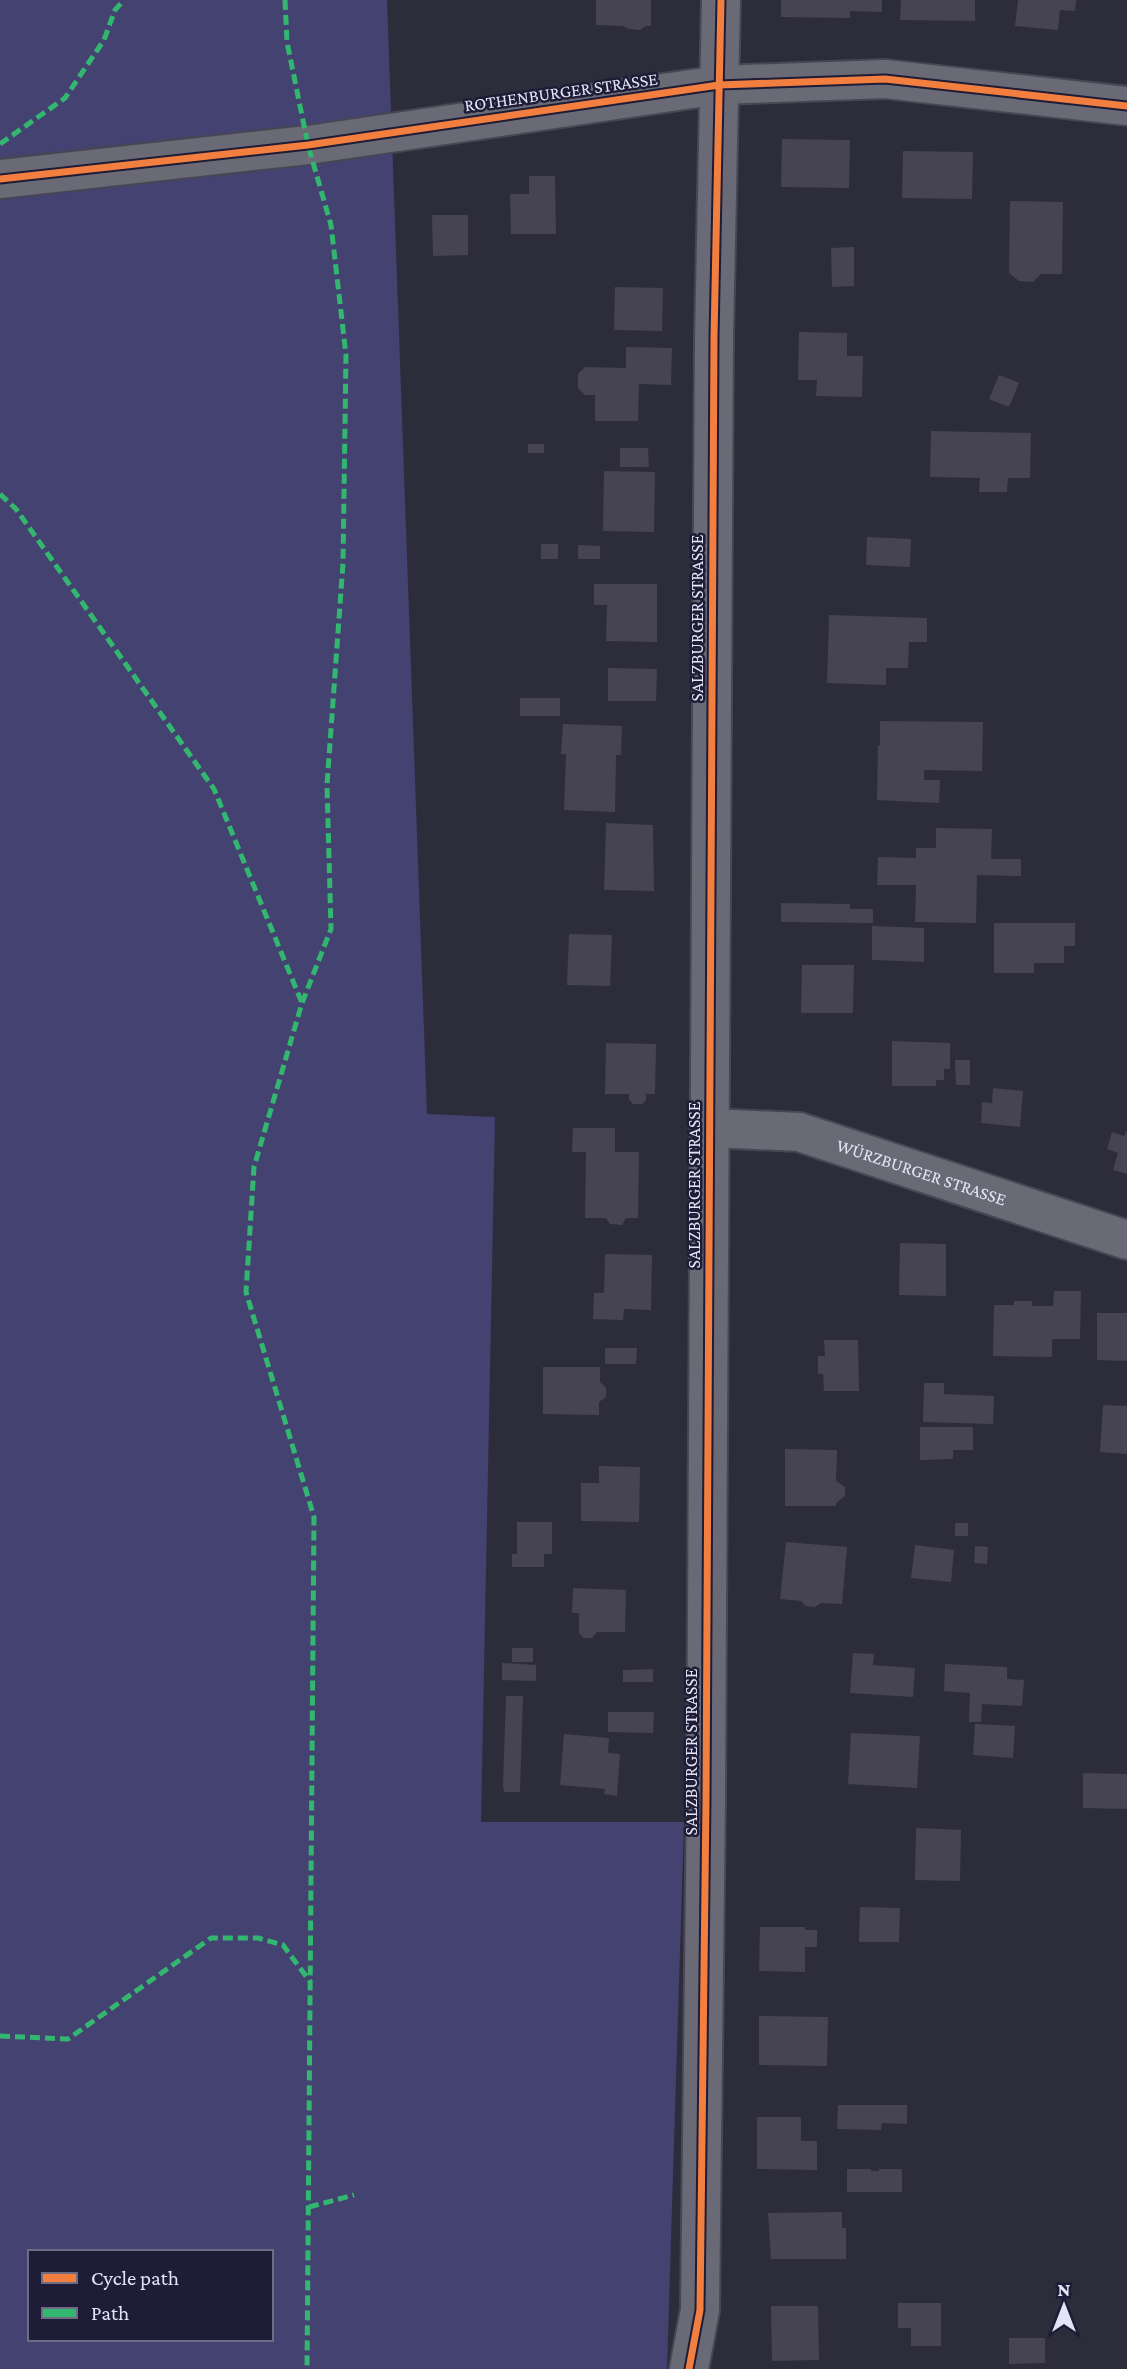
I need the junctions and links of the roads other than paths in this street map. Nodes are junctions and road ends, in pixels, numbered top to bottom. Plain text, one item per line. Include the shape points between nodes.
1 (721, 0) edge
2 (719, 85) junction
3 (1127, 106) edge
4 (0, 179) edge
5 (710, 1128) junction
6 (1127, 1240) edge
7 (689, 2369) edge

1 - 2 street, SALZBURGER STRASSE
2 - 3 street, ROTHENBURGER STRASSE via 885,79
2 - 4 street, ROTHENBURGER STRASSE via 308,145
2 - 5 street, SALZBURGER STRASSE
5 - 6 street, WÜRZBURGER STRASSE via 799,1132
5 - 7 street, SALZBURGER STRASSE via 700,2310

